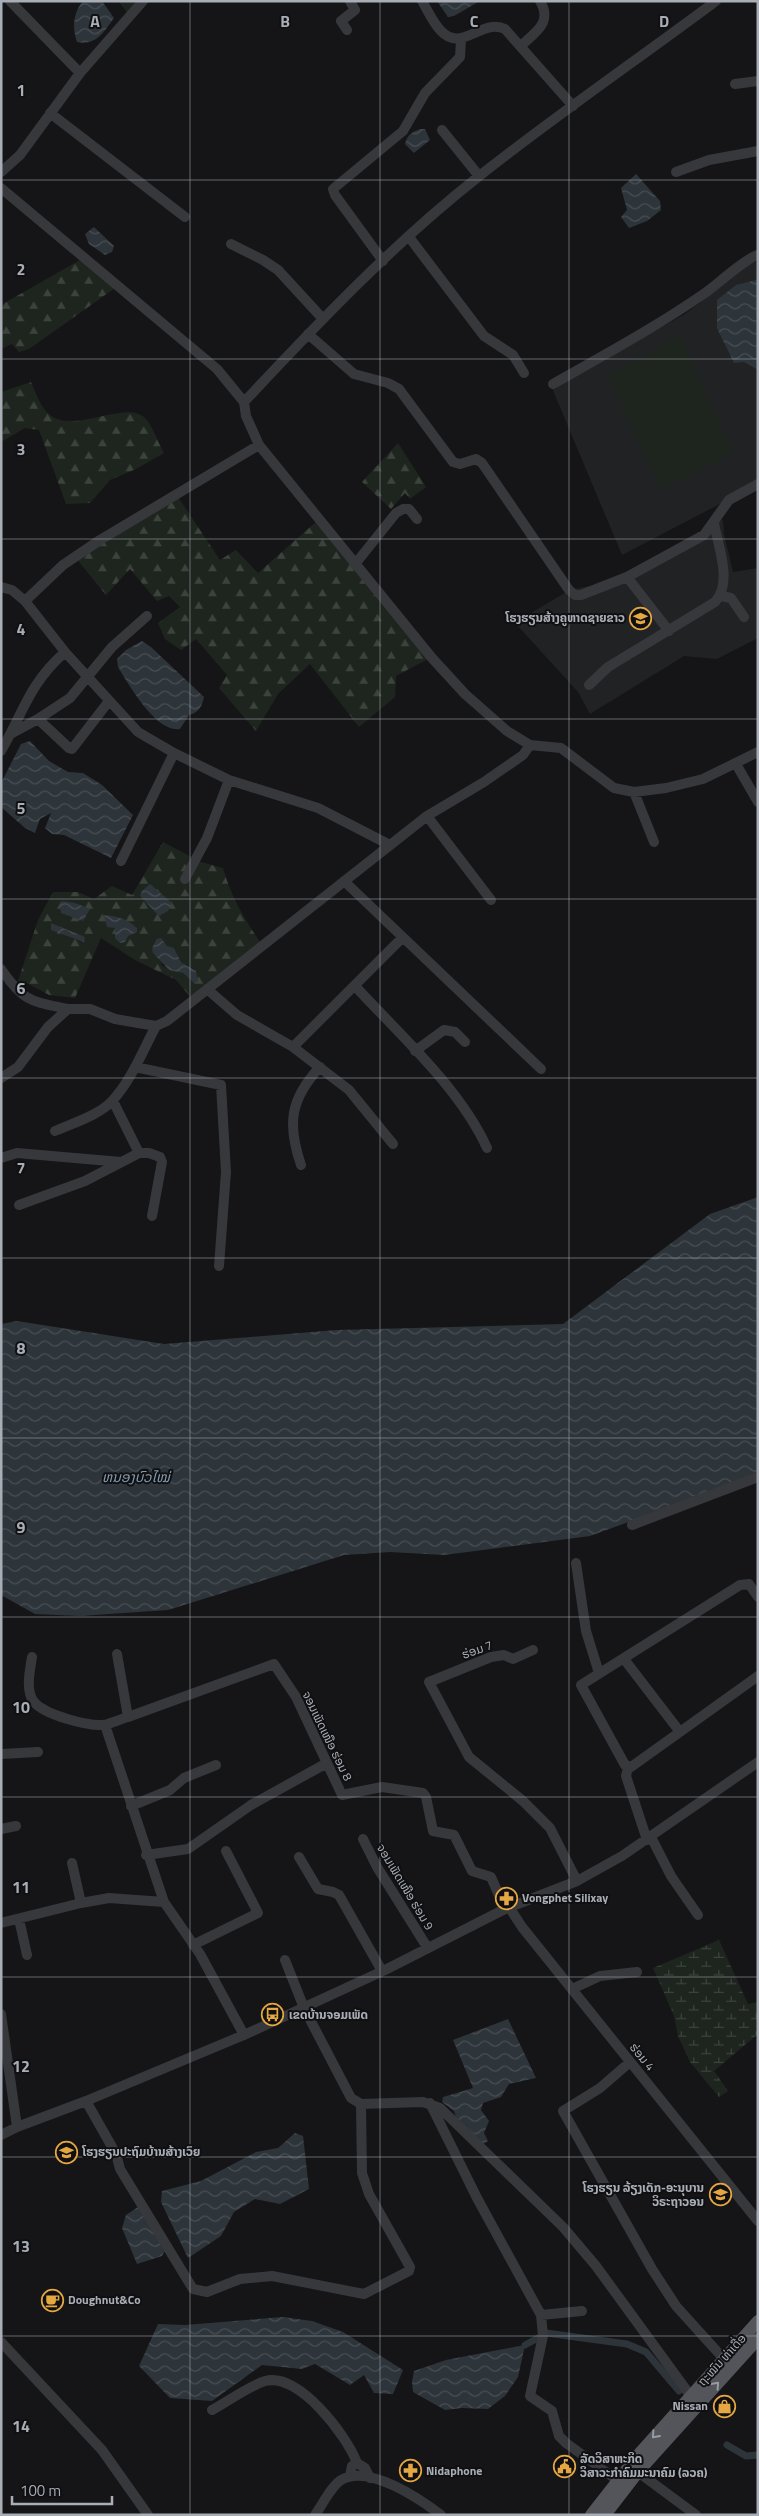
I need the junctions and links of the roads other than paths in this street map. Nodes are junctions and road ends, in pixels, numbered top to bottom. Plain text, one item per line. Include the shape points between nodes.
1 (10, 1) edge
2 (143, 1) edge
3 (350, 1) edge
4 (422, 1) edge
5 (540, 1) edge
6 (716, 1) edge
7 (347, 30) dead end
8 (461, 40) junction
9 (521, 46) junction
10 (80, 73) junction
11 (758, 81) edge
12 (734, 84) dead end
13 (574, 106) junction
14 (50, 113) junction
15 (442, 130) dead end
16 (758, 151) edge
17 (1, 172) edge
18 (676, 172) dead end
19 (479, 176) junction
20 (1, 188) edge
21 (185, 217) dead end
22 (409, 237) junction
23 (231, 244) dead end
24 (758, 255) edge
25 (383, 261) junction
26 (323, 319) junction
27 (308, 334) junction
28 (524, 373) dead end
29 (553, 384) dead end
30 (244, 402) junction
31 (259, 445) junction
32 (758, 484) edge
33 (417, 518) dead end
34 (714, 523) junction
35 (356, 564) junction
36 (627, 577) junction
37 (1, 587) edge
38 (721, 596) junction
39 (25, 601) junction
40 (147, 616) dead end
41 (744, 617) dead end
42 (669, 630) junction
43 (65, 652) junction
44 (88, 676) junction
45 (589, 685) dead end
46 (109, 700) junction
47 (38, 719) junction
48 (12, 732) junction
49 (530, 745) junction
50 (1, 751) edge
51 (758, 752) edge
52 (174, 753) junction
53 (736, 764) junction
54 (229, 780) junction
55 (634, 792) junction
56 (758, 802) edge
57 (427, 816) junction
58 (654, 842) dead end
59 (390, 846) junction
60 (121, 861) dead end
61 (184, 880) dead end
62 (344, 881) junction
63 (491, 900) dead end
64 (402, 938) junction
65 (1, 969) edge
66 (355, 986) junction
67 (207, 989) junction
68 (68, 1009) junction
69 (156, 1026) junction
70 (465, 1042) dead end
71 (293, 1047) junction
72 (415, 1051) junction
73 (135, 1067) junction
74 (320, 1067) junction
75 (541, 1069) dead end
76 (1, 1078) edge
77 (113, 1101) junction
78 (55, 1131) dead end
79 (393, 1144) dead end
80 (487, 1148) dead end
81 (139, 1153) junction
82 (1, 1158) edge
83 (121, 1162) junction
84 (301, 1165) dead end
85 (19, 1204) dead end
86 (152, 1216) dead end
87 (219, 1266) dead end
88 (758, 1478) edge
89 (632, 1525) dead end
90 (576, 1563) dead end
91 (758, 1576) edge
92 (750, 1584) junction
93 (758, 1597) edge
94 (533, 1650) dead end
95 (117, 1654) dead end
96 (32, 1657) dead end
97 (624, 1660) junction
98 (599, 1673) junction
99 (758, 1676) edge
100 (128, 1717) junction
101 (105, 1725) junction
102 (680, 1732) junction
103 (38, 1752) dead end
104 (1, 1754) edge
105 (758, 1762) edge
106 (327, 1763) junction
107 (216, 1765) dead end
108 (628, 1767) junction
109 (131, 1806) junction
110 (16, 1826) dead end
111 (1, 1829) edge
112 (363, 1839) dead end
113 (649, 1839) junction
114 (226, 1851) dead end
115 (146, 1855) junction
116 (299, 1857) dead end
117 (72, 1863) dead end
118 (577, 1880) junction
119 (164, 1902) junction
120 (81, 1903) junction
121 (507, 1908) junction
122 (698, 1915) dead end
123 (19, 1919) junction
124 (1, 1923) edge
125 (193, 1945) junction
126 (427, 1947) junction
127 (27, 1955) dead end
128 (285, 1960) dead end
129 (382, 1971) junction
130 (637, 1972) dead end
131 (572, 1989) junction
132 (304, 2008) junction
133 (1, 2014) edge
134 (244, 2034) junction
135 (630, 2062) junction
136 (86, 2101) junction
137 (430, 2103) junction
138 (361, 2104) junction
139 (17, 2126) junction
140 (1, 2135) edge
141 (758, 2221) edge
142 (582, 2312) dead end
143 (540, 2315) junction
144 (758, 2321) edge
145 (758, 2339) edge
146 (1, 2342) edge
147 (723, 2358) junction
148 (690, 2395) junction
149 (212, 2410) dead end
150 (357, 2462) junction
151 (638, 2472) junction
152 (350, 2476) junction
153 (370, 2478) junction
154 (618, 2480) junction
155 (148, 2515) edge
156 (316, 2515) edge
157 (441, 2515) edge
158 (591, 2515) edge
159 (606, 2515) edge
160 (696, 2515) edge

1 - 10 street
2 - 10 street
3 - 7 street via 355,10 341,21
4 - 8 street via 439,30
5 - 9 street via 545,12 544,20
6 - 13 street
8 - 9 street via 495,26 506,29
8 - 25 street via 460,56 425,93 403,131 333,189
9 - 13 street
10 - 14 street
11 - 12 street
13 - 19 street
14 - 17 street via 20,155
14 - 21 street
15 - 19 street
16 - 18 street via 709,160
19 - 22 street
20 - 30 street via 217,368
22 - 25 street
22 - 28 street via 484,336 513,355
23 - 26 street via 278,270
24 - 29 street via 647,332
25 - 26 street
26 - 27 street
27 - 30 street
27 - 36 street via 354,374 399,389 453,462 460,464 473,459 482,463 571,592 581,595
30 - 31 street via 244,411
31 - 35 street
31 - 39 street via 100,540 63,566
32 - 34 street via 729,500
33 - 35 street via 409,509 396,513
34 - 36 street via 704,535
34 - 38 street via 724,579
35 - 49 street via 465,694 507,731
36 - 42 street
37 - 39 street via 12,590
38 - 41 street via 731,598
38 - 42 street
39 - 43 street
40 - 44 street via 112,647
42 - 45 street via 608,667
43 - 44 street
43 - 48 street via 41,676 21,708
44 - 46 street
44 - 47 street via 70,698
46 - 47 street via 72,749
46 - 52 street via 138,732
47 - 48 street
48 - 50 street
49 - 55 street via 562,748 614,788
49 - 57 street via 523,755 484,782
51 - 53 street
52 - 54 street
52 - 60 street
53 - 55 street via 703,779
53 - 56 street
54 - 59 street via 318,808
54 - 61 street via 207,838
55 - 58 street
57 - 59 street
57 - 63 street
59 - 62 street
62 - 64 street
62 - 67 street
64 - 66 street
64 - 75 street
65 - 68 street via 28,1000
66 - 71 street
66 - 72 street
67 - 69 street
67 - 71 street via 242,1020
68 - 69 street via 90,1008 115,1019
68 - 76 street via 48,1027 18,1067
69 - 73 street
70 - 72 street via 455,1032 444,1030
71 - 74 street
72 - 80 street via 452,1092 477,1126
73 - 77 street
73 - 87 street via 221,1085 226,1172
74 - 79 street via 349,1090
74 - 84 street via 306,1083 295,1105 295,1148
77 - 78 street
77 - 81 street
81 - 83 street
81 - 86 street via 157,1155 162,1162
82 - 83 street via 17,1152
83 - 85 street via 85,1182
88 - 89 street
90 - 98 street via 586,1631
91 - 92 street
92 - 93 street
92 - 97 street via 740,1585
94 - 118 street, ຮ່ອມ 7 via 513,1659 504,1655 491,1657 429,1682 469,1757 523,1801 550,1828
95 - 100 street
96 - 101 street via 29,1687 34,1702 44,1709 89,1725
97 - 98 street
97 - 102 street
98 - 108 street via 581,1686
99 - 102 street
100 - 101 street
100 - 106 street, ຈອມເພັດເໜືອ ຮ່ອມ 8 via 274,1664 296,1697
101 - 109 street
102 - 108 street
103 - 104 street
105 - 113 street
106 - 115 street via 251,1805 186,1851
106 - 121 street, ຈອມເພັດເໜືອ ຮ່ອມ 8 via 342,1794 382,1787 423,1793 433,1831 454,1835 473,1872 491,1877
107 - 109 street via 184,1778 170,1790
108 - 113 street via 626,1776
109 - 115 street
110 - 111 street
112 - 126 street, ຈອມເພັດເໜືອ ຮ່ອມ 9
113 - 118 street
113 - 122 street
114 - 125 street via 258,1913
115 - 119 street
116 - 129 street via 318,1890 339,1895
117 - 120 street
118 - 121 street
119 - 120 street via 109,1898
119 - 125 street
120 - 123 street
121 - 126 street
121 - 131 street, ຮ່ອມ 4
123 - 124 street
123 - 127 street
125 - 134 street
126 - 129 street
128 - 132 street
129 - 132 street
130 - 131 street via 600,1976
131 - 135 street, ຮ່ອມ 4
132 - 134 street
132 - 138 street via 351,2098
133 - 139 street
134 - 136 street
135 - 141 street, ຮ່ອມ 4
135 - 147 street via 600,2088 563,2111 652,2269 676,2306
136 - 138 street via 116,2154 120,2168 193,2289 207,2292 240,2278 272,2276 357,2295 370,2292 410,2269 369,2194 362,2173
136 - 139 street
137 - 138 street
137 - 143 street
137 - 148 street via 447,2114 563,2227 596,2266
139 - 140 street
142 - 143 street
143 - 154 street via 543,2336 530,2396 552,2411 559,2436 566,2443
144 - 147 main road, ຖະໝົນ ທ່າເດື່ອ
151 -> 145 main road, ຖະໝົນ ທ່າເດື່ອ
146 - 155 street via 102,2450
147 - 148 main road, ຖະໝົນ ທ່າເດື່ອ
148 -> 154 main road, ຖະໝົນ ທ່າເດື່ອ
149 - 150 street via 265,2381 281,2380 297,2388 320,2410 353,2452
150 - 152 street via 352,2466
150 - 153 street via 366,2468
151 - 159 main road, ຖະໝົນ ທ່າເດື່ອ
151 - 160 street
152 - 153 street
152 - 156 street via 339,2482
153 - 157 street via 405,2490
154 - 158 main road, ຖະໝົນ ທ່າເດື່ອ

